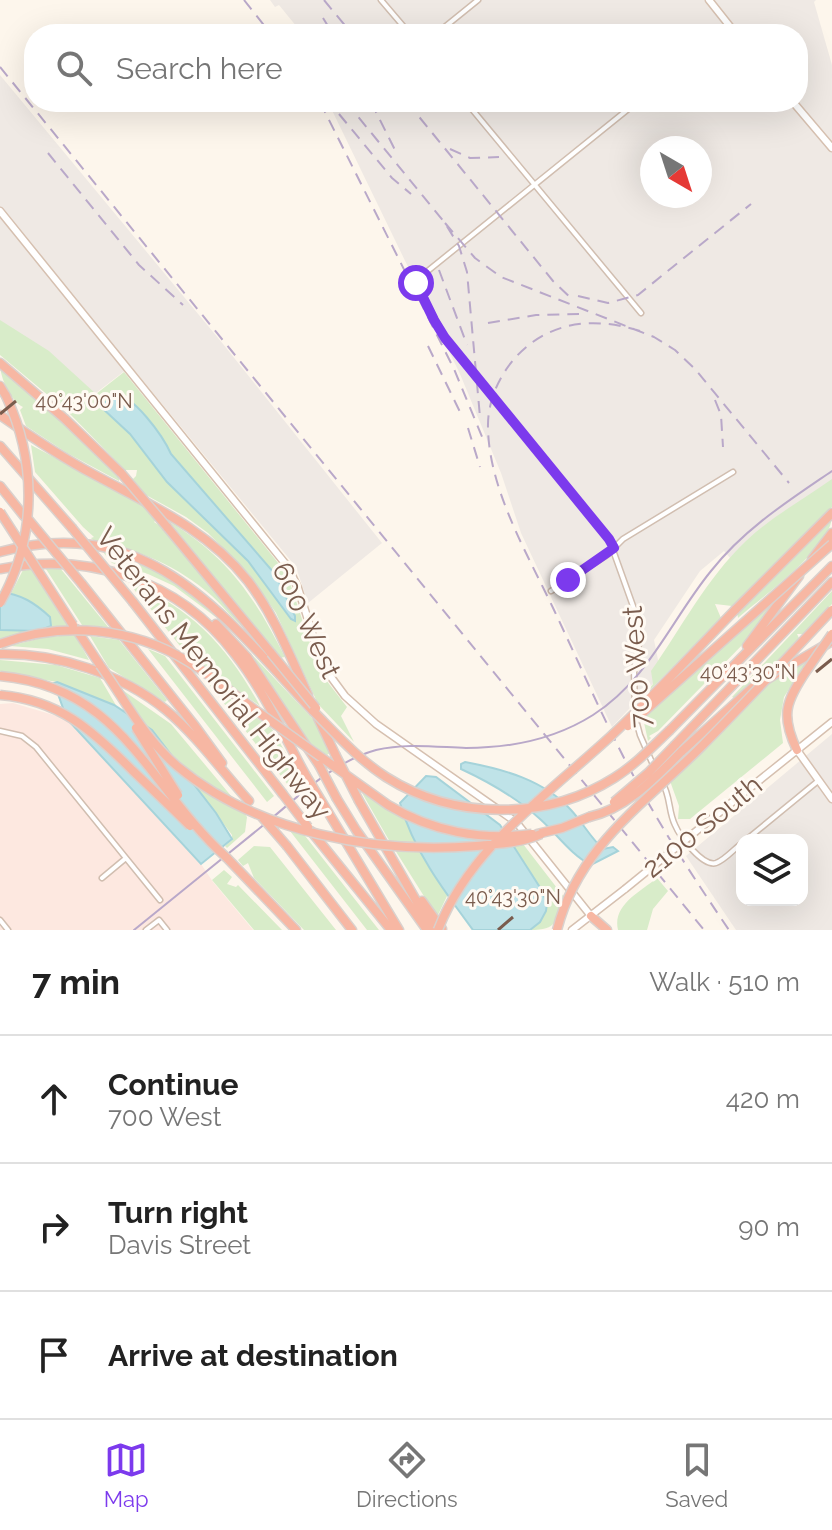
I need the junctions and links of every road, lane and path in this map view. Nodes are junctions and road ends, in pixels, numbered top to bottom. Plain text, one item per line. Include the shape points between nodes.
1 (381, 0) edge
2 (478, 0) edge
3 (709, 0) edge
4 (401, 24) edge
5 (448, 24) edge
6 (728, 24) edge
7 (474, 112) edge
8 (625, 112) edge
9 (801, 112) edge
10 (832, 148) edge
11 (535, 186) junction
12 (0, 211) edge
13 (641, 313) dead end
14 (0, 363) edge
15 (0, 386) edge
16 (0, 415) edge
17 (0, 446) edge
18 (733, 472) dead end
19 (0, 486) edge
20 (0, 512) edge
21 (832, 513) edge
22 (832, 533) edge
23 (832, 544) edge
24 (614, 548) junction
25 (0, 552) edge
26 (832, 566) edge
27 (0, 569) edge
28 (832, 582) edge
29 (551, 591) dead end
30 (0, 603) edge
31 (188, 607) junction
32 (832, 610) edge
33 (832, 634) edge
34 (832, 641) edge
35 (0, 644) edge
36 (0, 654) edge
37 (267, 656) junction
38 (100, 665) junction
39 (0, 676) edge
40 (708, 692) junction
41 (0, 695) edge
42 (832, 722) edge
43 (0, 731) edge
44 (678, 748) junction
45 (797, 750) junction
46 (569, 774) junction
47 (818, 781) junction
48 (832, 799) edge
49 (249, 801) junction
50 (541, 834) junction
51 (754, 834) edge
52 (736, 848) edge
53 (126, 858) junction
54 (227, 858) junction
55 (102, 878) dead end
56 (160, 900) dead end
57 (591, 916) junction
58 (0, 920) edge
59 (8, 930) edge
60 (146, 930) edge
61 (167, 930) edge
62 (296, 930) edge
63 (352, 930) edge
64 (391, 930) edge
65 (399, 930) edge
66 (427, 930) edge
67 (438, 930) edge
68 (557, 930) edge
69 (572, 930) edge
70 (598, 930) edge
71 (607, 930) edge

1 - 4 street
2 - 5 street
3 - 6 street
7 - 11 street
8 - 11 street
9 - 10 street
11 - 13 street
11 - 24 street, 700 West via 416,283 445,338
12 - 57 street, 600 West via 288,567 328,673 345,696 376,724 516,822
14 - 37 highway, bridge via 121,473
15 - 30 highway, bridge via 18,421 29,492 25,535
16 - 67 highway, bridge via 74,463 180,520 223,554 254,589 359,801
17 - 64 highway, Veterans Memorial Highway, bridge via 133,602
18 - 24 street
19 - 49 highway, Veterans Memorial Highway, bridge via 195,726
20 - 38 highway, bridge
21 - 46 highway, bridge
22 - 40 highway
23 - 46 highway, bridge
24 - 29 street
24 - 52 street, 700 West via 638,620 634,705 640,735 668,792 674,824 710,864
25 - 37 highway via 70,544 114,550 150,563 204,597
26 - 40 highway
27 - 31 highway via 54,562 91,566 144,581
28 - 44 highway
31 - 65 highway, bridge via 242,662
31 - 66 highway, bridge via 208,617 247,657 356,830
32 - 68 highway, bridge via 604,839 578,875
33 - 45 highway, bridge via 786,711
34 - 44 highway via 752,688
35 - 50 highway, bridge via 70,630 145,641 196,667 407,815 462,833
36 - 49 highway via 80,666 148,697 189,733
37 - 40 highway, bridge via 376,770 413,791 457,805 500,810 560,802 600,786 637,762
38 - 50 highway, bridge via 170,760 221,796 276,820 341,838 424,847 488,845
38 - 54 highway, bridge via 163,773
39 - 54 highway, bridge via 44,684 97,712 126,738
41 - 54 highway, bridge via 56,709 94,732
42 - 45 street, 2100 South
43 - 53 street via 17,734 36,747
44 - 50 highway, bridge via 624,795 589,817
45 - 47 street
45 - 57 street, 2100 South, bridge
46 - 67 highway, bridge via 477,863 456,891
47 - 48 street
47 - 51 street
49 - 63 highway, Veterans Memorial Highway, bridge
53 - 55 street
53 - 56 street
54 - 62 highway
57 - 69 street, 2100 South
57 - 70 highway
57 - 71 highway
58 - 59 street
60 - 61 street via 159,920

